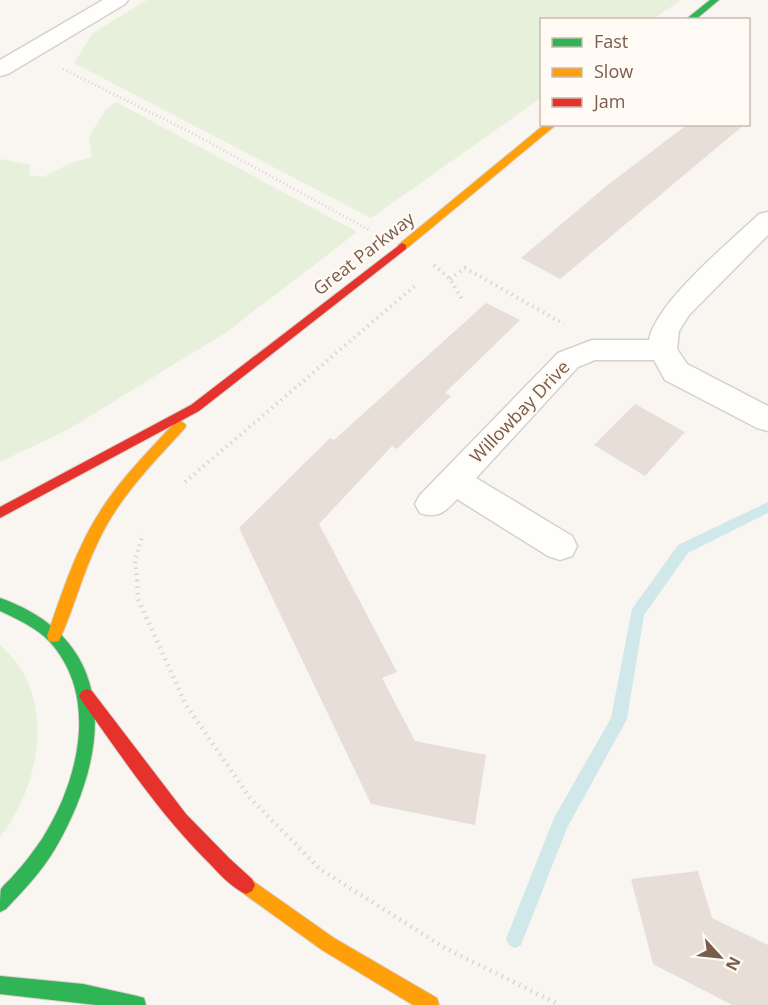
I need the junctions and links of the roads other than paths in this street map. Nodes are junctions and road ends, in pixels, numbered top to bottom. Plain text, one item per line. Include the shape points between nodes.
1 (118, 0) edge
2 (715, 0) edge
3 (692, 18) edge
4 (0, 69) edge
5 (550, 126) edge
6 (768, 220) edge
7 (662, 350) junction
8 (195, 408) junction
9 (768, 420) edge
10 (0, 513) edge
11 (560, 546) dead end
12 (0, 604) edge
13 (54, 636) junction
14 (87, 696) junction
15 (0, 903) edge
16 (0, 985) edge
17 (137, 1005) edge
18 (430, 1005) edge

1 - 4 street
2 - 3 street
5 - 8 street, Great Parkway via 401,248
6 - 7 street via 678,309 665,331
7 - 9 street via 676,372
7 - 11 street, Willowbay Drive via 592,350 568,360 443,492
8 - 10 street, Great Parkway
8 - 13 street, Great Parkway via 113,503 77,574
12 - 13 street
13 - 14 street via 69,655
14 - 15 street via 87,732 79,776 62,819 37,861
14 - 18 street via 177,818 224,865 272,906
16 - 17 street via 83,993

